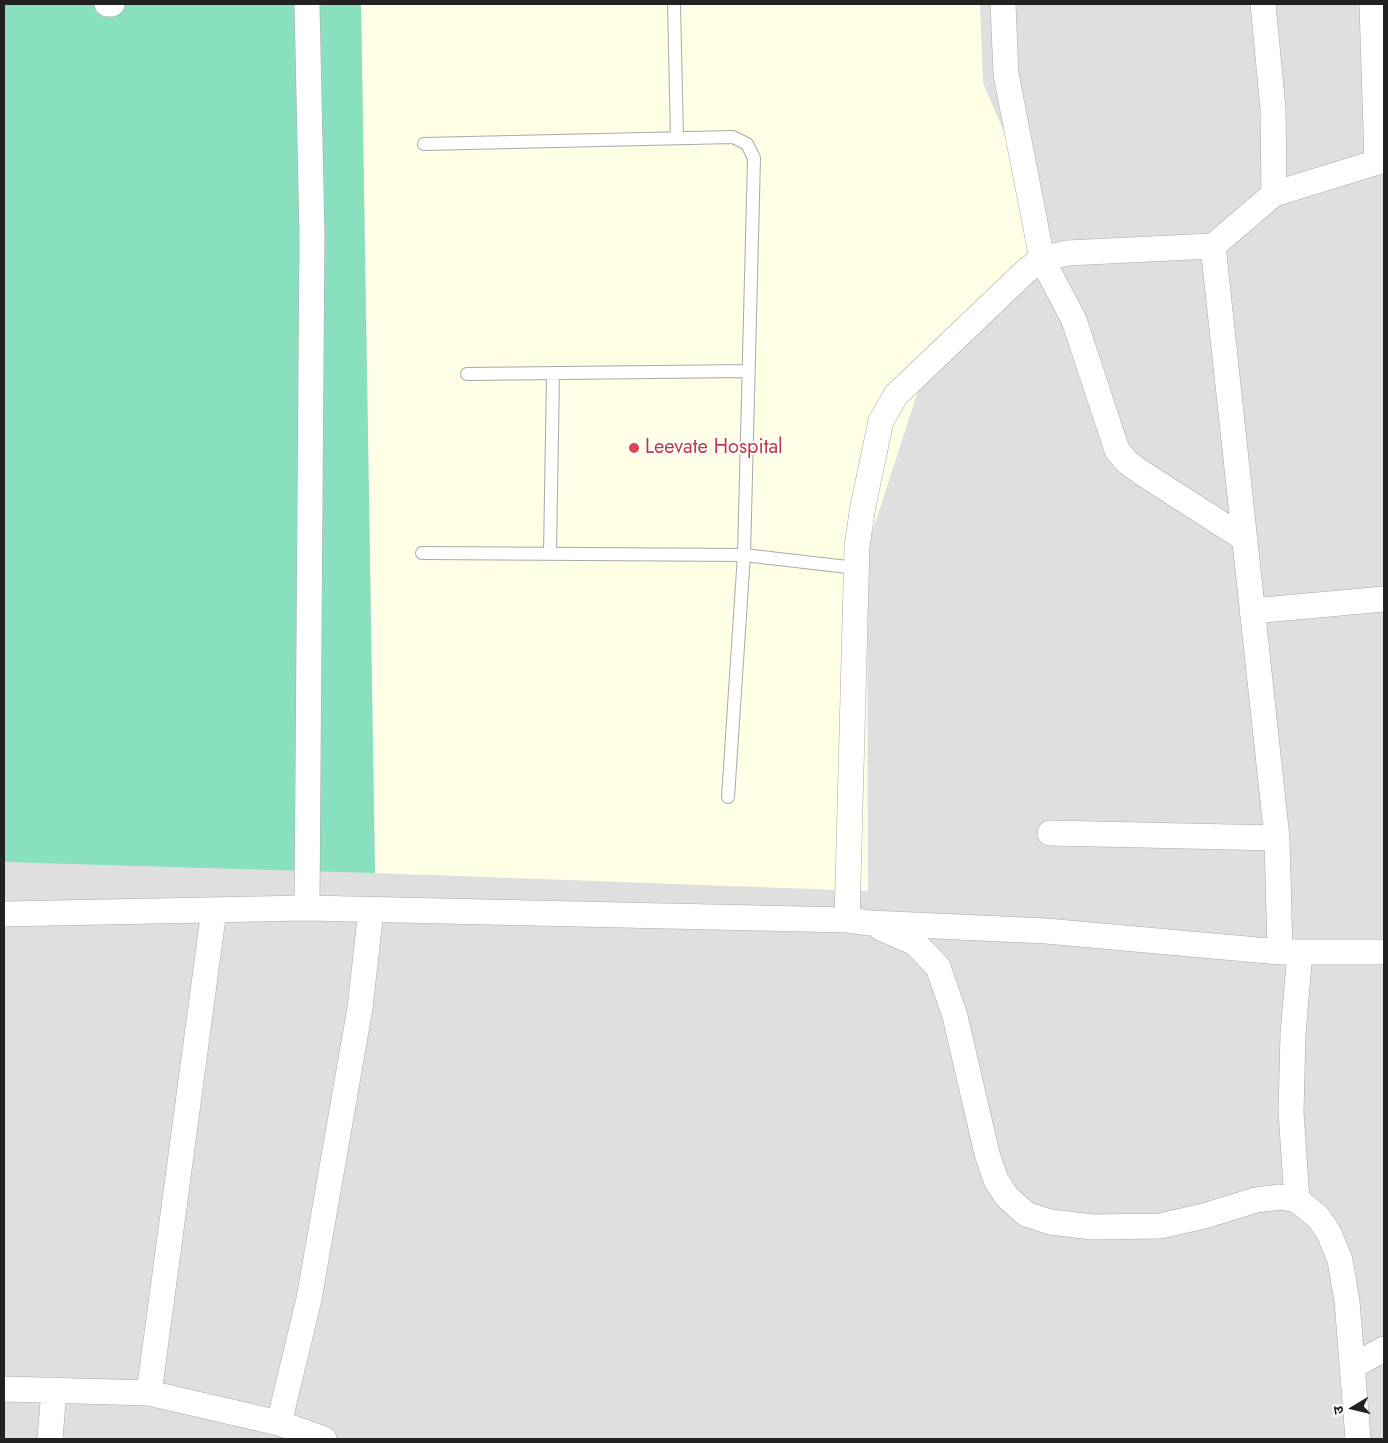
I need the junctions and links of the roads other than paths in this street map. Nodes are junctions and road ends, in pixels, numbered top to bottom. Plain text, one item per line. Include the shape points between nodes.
1 (107, 4) edge
2 (112, 4) edge
3 (307, 4) edge
4 (674, 4) edge
5 (1003, 4) edge
6 (1263, 4) edge
7 (1372, 4) edge
8 (677, 138) junction
9 (424, 144) dead end
10 (1381, 161) edge
11 (1274, 194) junction
12 (1213, 246) junction
13 (1042, 259) junction
14 (748, 371) junction
15 (552, 373) junction
16 (467, 374) dead end
17 (1245, 539) junction
18 (422, 553) dead end
19 (550, 554) junction
20 (744, 555) junction
21 (856, 568) junction
22 (1384, 599) edge
23 (1252, 610) junction
24 (728, 797) dead end
25 (1050, 833) dead end
26 (1277, 838) junction
27 (307, 908) junction
28 (214, 910) junction
29 (371, 910) junction
30 (4, 914) edge
31 (859, 921) junction
32 (1290, 952) junction
33 (1384, 952) edge
34 (1297, 1200) junction
35 (1384, 1348) edge
36 (1353, 1366) junction
37 (4, 1389) edge
38 (54, 1390) junction
39 (149, 1393) junction
40 (279, 1423) junction
41 (50, 1439) edge
42 (324, 1439) edge
43 (1358, 1439) edge

1 - 2 street
3 - 27 street via 312,234
4 - 8 lane
5 - 13 street via 1006,74
6 - 11 street via 1273,109
7 - 10 street
8 - 9 lane
8 - 14 lane via 733,137 747,144 754,158
10 - 11 street
11 - 12 street
12 - 13 street via 1067,253
12 - 17 street
13 - 17 street via 1074,320 1117,450 1142,473
13 - 21 street via 896,394 881,421 863,506
14 - 15 lane
14 - 20 lane
15 - 16 lane
15 - 19 lane
17 - 23 street
18 - 19 lane
19 - 20 lane
20 - 21 lane
20 - 24 lane
21 - 31 street
22 - 23 street
23 - 26 street
25 - 26 street
26 - 32 street
27 - 28 street
27 - 29 street
28 - 30 street
28 - 39 street
29 - 31 street
29 - 40 street via 360,1008 309,1299
31 - 32 street via 1046,931
31 - 34 street via 915,943 938,967 955,1016 986,1154 1007,1197 1026,1214 1050,1222 1093,1227 1160,1226 1256,1200 1280,1197
32 - 33 street
32 - 34 street via 1291,1112
34 - 36 street via 1318,1216 1340,1260
35 - 36 street
36 - 43 street
37 - 38 street
38 - 39 street
38 - 41 street
39 - 40 street
40 - 42 street

